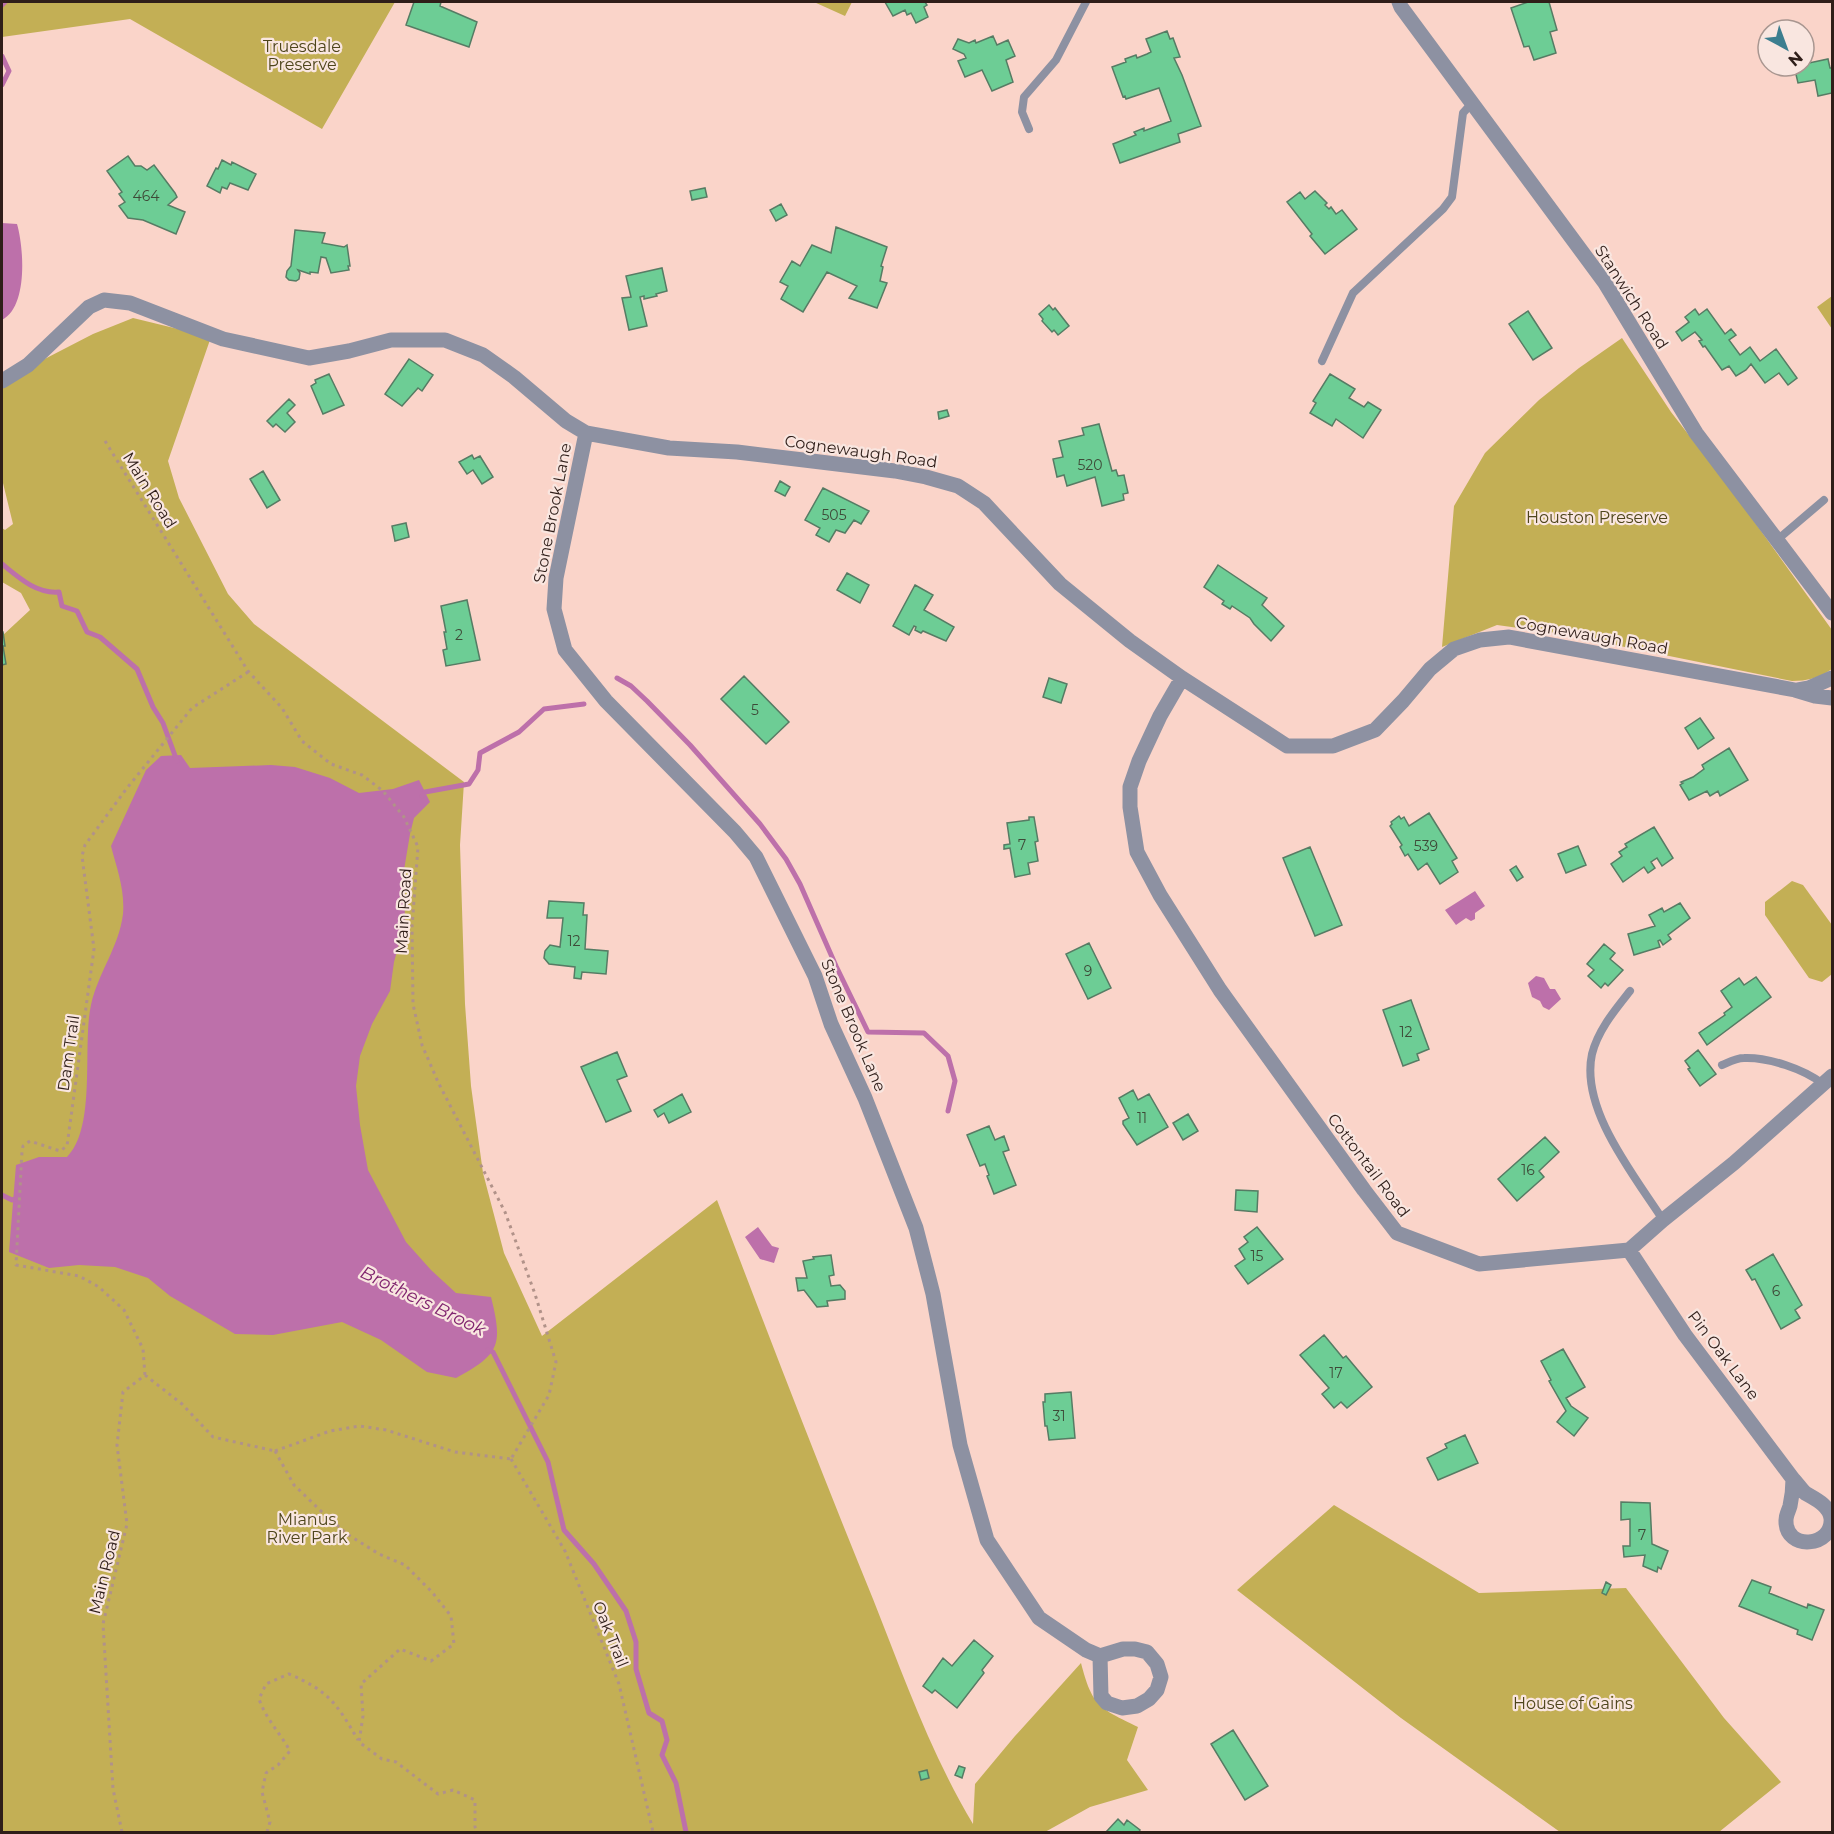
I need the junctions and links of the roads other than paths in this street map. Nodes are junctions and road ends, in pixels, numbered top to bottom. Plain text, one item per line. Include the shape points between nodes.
1 (1086, 2) edge
2 (1400, 2) edge
3 (1472, 103) junction
4 (1029, 129) dead end
5 (1322, 361) dead end
6 (2, 381) edge
7 (586, 433) junction
8 (1824, 500) dead end
9 (1777, 540) junction
10 (1833, 613) edge
11 (1182, 678) junction
12 (1833, 678) edge
13 (1795, 690) junction
14 (1833, 698) edge
15 (1630, 991) dead end
16 (1722, 1065) dead end
17 (1828, 1080) edge
18 (1663, 1220) junction
19 (1629, 1250) junction
20 (1793, 1479) dead end
21 (1100, 1656) junction

1 - 4 lane via 1056,60 1024,97 1022,112
2 - 3 street, Stanwich Road
3 - 5 lane via 1463,113 1452,197 1353,293
3 - 9 street, Stanwich Road via 1605,283 1696,433
6 - 7 street, Cognewaugh Road via 28,365 89,307 104,300 130,303 223,339 309,358 391,340 445,340 483,355
7 - 11 street, Cognewaugh Road via 669,448 896,471 958,486 984,503 1060,584
7 - 21 street, Stone Brook Lane via 555,588 554,609 565,650 606,701 756,858 815,975 831,1024 916,1228 933,1294 960,1445 987,1540 1039,1618
8 - 9 lane
9 - 10 street, Stanwich Road
11 - 13 street, Cognewaugh Road via 1287,746 1334,746 1374,730 1430,669 1454,649 1480,640 1509,638
11 - 19 street, Cottontail Road via 1160,717 1130,787 1137,852 1220,990 1397,1233 1479,1264
12 - 13 street, Cognewaugh Road
13 - 14 street, Cognewaugh Road
15 - 18 lane via 1607,1020 1593,1052 1589,1075 1596,1107 1611,1138
16 - 17 lane via 1746,1057
17 - 18 street
18 - 19 street
19 - 20 street, Pin Oak Lane via 1686,1335
21 - 21 street via 1123,1649 1147,1652 1161,1677 1157,1690 1137,1706 1122,1708 1107,1703 1101,1696

